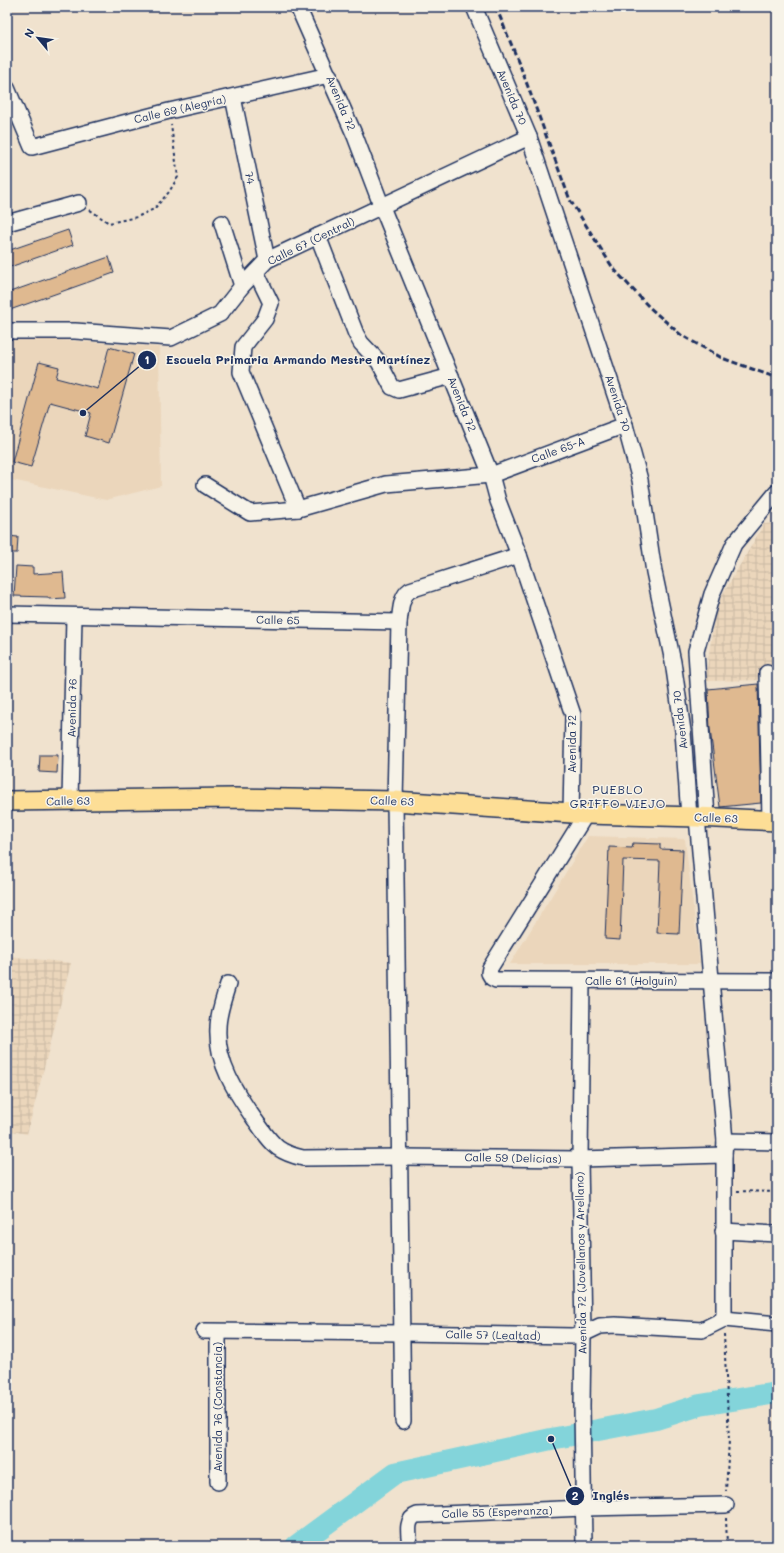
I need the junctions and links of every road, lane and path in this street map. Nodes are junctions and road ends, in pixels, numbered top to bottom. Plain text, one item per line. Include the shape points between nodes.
1 (298, 7) edge
2 (474, 7) edge
3 (329, 75) junction
4 (7, 88) edge
5 (233, 97) junction
6 (169, 111) junction
7 (529, 137) junction
8 (79, 202) joint
9 (382, 207) junction
10 (7, 223) edge
11 (222, 223) dead end
12 (318, 236) junction
13 (267, 260) junction
14 (256, 272) junction
15 (242, 286) junction
16 (7, 331) edge
17 (451, 376) junction
18 (625, 425) junction
19 (490, 475) junction
20 (205, 485) dead end
21 (777, 492) edge
22 (298, 509) junction
23 (519, 555) junction
24 (7, 614) edge
25 (74, 616) junction
26 (399, 622) junction
27 (767, 674) dead end
28 (395, 800) junction
29 (7, 801) edge
30 (70, 801) junction
31 (578, 814) junction
32 (698, 817) junction
33 (774, 820) edge
34 (582, 981) junction
35 (712, 981) junction
36 (777, 981) edge
37 (228, 984) dead end
38 (777, 1142) edge
39 (724, 1148) junction
40 (401, 1157) junction
41 (580, 1159) junction
42 (723, 1191) junction
43 (777, 1192) edge
44 (724, 1231) junction
45 (777, 1234) edge
46 (724, 1319) junction
47 (777, 1324) edge
48 (211, 1332) joint
49 (402, 1333) junction
50 (583, 1334) junction
51 (403, 1421) dead end
52 (728, 1440) dead end
53 (218, 1482) dead end
54 (726, 1505) dead end
55 (584, 1508) junction
56 (410, 1546) edge
57 (584, 1546) edge

1 - 3 street, Avenida 72
2 - 7 street, Avenida 70
3 - 5 street, Calle 69 (Alegría)
3 - 9 street, Avenida 72
4 - 6 street, Calle 69 (Alegría) via 32,147
5 - 6 street, Calle 69 (Alegría)
5 - 13 street, 74
6 - 8 path via 178,177 154,209 136,217 109,223
7 - 9 street, Calle 67 (Central)
7 - 18 street, Avenida 70
8 - 10 street
9 - 12 street, Calle 67 (Central)
9 - 17 street, Avenida 72
11 - 15 street
12 - 13 street, Calle 67 (Central)
12 - 17 street via 356,334 379,362 392,387 399,390
13 - 14 street, Calle 67 (Central)
14 - 15 street, Calle 67 (Central)
14 - 22 street via 271,303 265,319 243,347 241,372
15 - 16 street, Calle 67 (Central) via 220,314 171,338 75,331
17 - 19 street, Avenida 72
18 - 19 street, Calle 65-A
18 - 32 street, Avenida 70 via 640,480
19 - 22 street, Calle 65-A via 386,484
19 - 23 street, Avenida 72
20 - 22 street, Calle 65-A via 250,514
21 - 32 street via 734,544 712,594 696,651
23 - 26 street via 410,590 405,593 402,600
23 - 31 street, Avenida 72 via 573,715
24 - 25 street, Calle 65
25 - 26 street, Calle 65
25 - 30 street, Avenida 76
26 - 28 street
27 - 33 street
28 - 30 main road, Calle 63 via 234,798
28 - 31 main road, Calle 63
28 - 40 street
29 - 30 main road, Calle 63
31 - 32 main road, Calle 63
31 - 34 street, Calle 61 (Holguín) via 489,973 496,980
32 - 33 main road, Calle 63
32 - 35 street
34 - 35 street, Calle 61 (Holguín)
34 - 41 street, Avenida 72 (Jovellanos y Arellano)
35 - 36 street, Calle 61 (Holguín)
35 - 39 street
37 - 40 street, Calle 59 (Delicias) via 220,1011 219,1050 227,1074 239,1097 270,1141 279,1149 303,1158
38 - 39 street, Calle 59 (Delicias)
39 - 41 street, Calle 59 (Delicias)
39 - 42 street
40 - 41 street, Calle 59 (Delicias)
40 - 49 street
41 - 50 street, Avenida 72 (Jovellanos y Arellano)
42 - 43 path
42 - 44 street
44 - 45 street
44 - 46 street
46 - 47 street
46 - 50 street, Calle 57 (Lealtad) via 702,1330 615,1325 600,1326
46 - 52 path
48 - 49 street, Calle 57 (Lealtad)
48 - 53 street, Avenida 76 (Constancia)
49 - 50 street, Calle 57 (Lealtad) via 572,1336
49 - 51 street
50 - 55 street, Avenida 72 (Jovellanos y Arellano)
54 - 55 street, Calle 55 (Esperanza)
55 - 56 street, Calle 55 (Esperanza) via 417,1515 409,1521
55 - 57 street, Avenida 72 (Jovellanos y Arellano)

